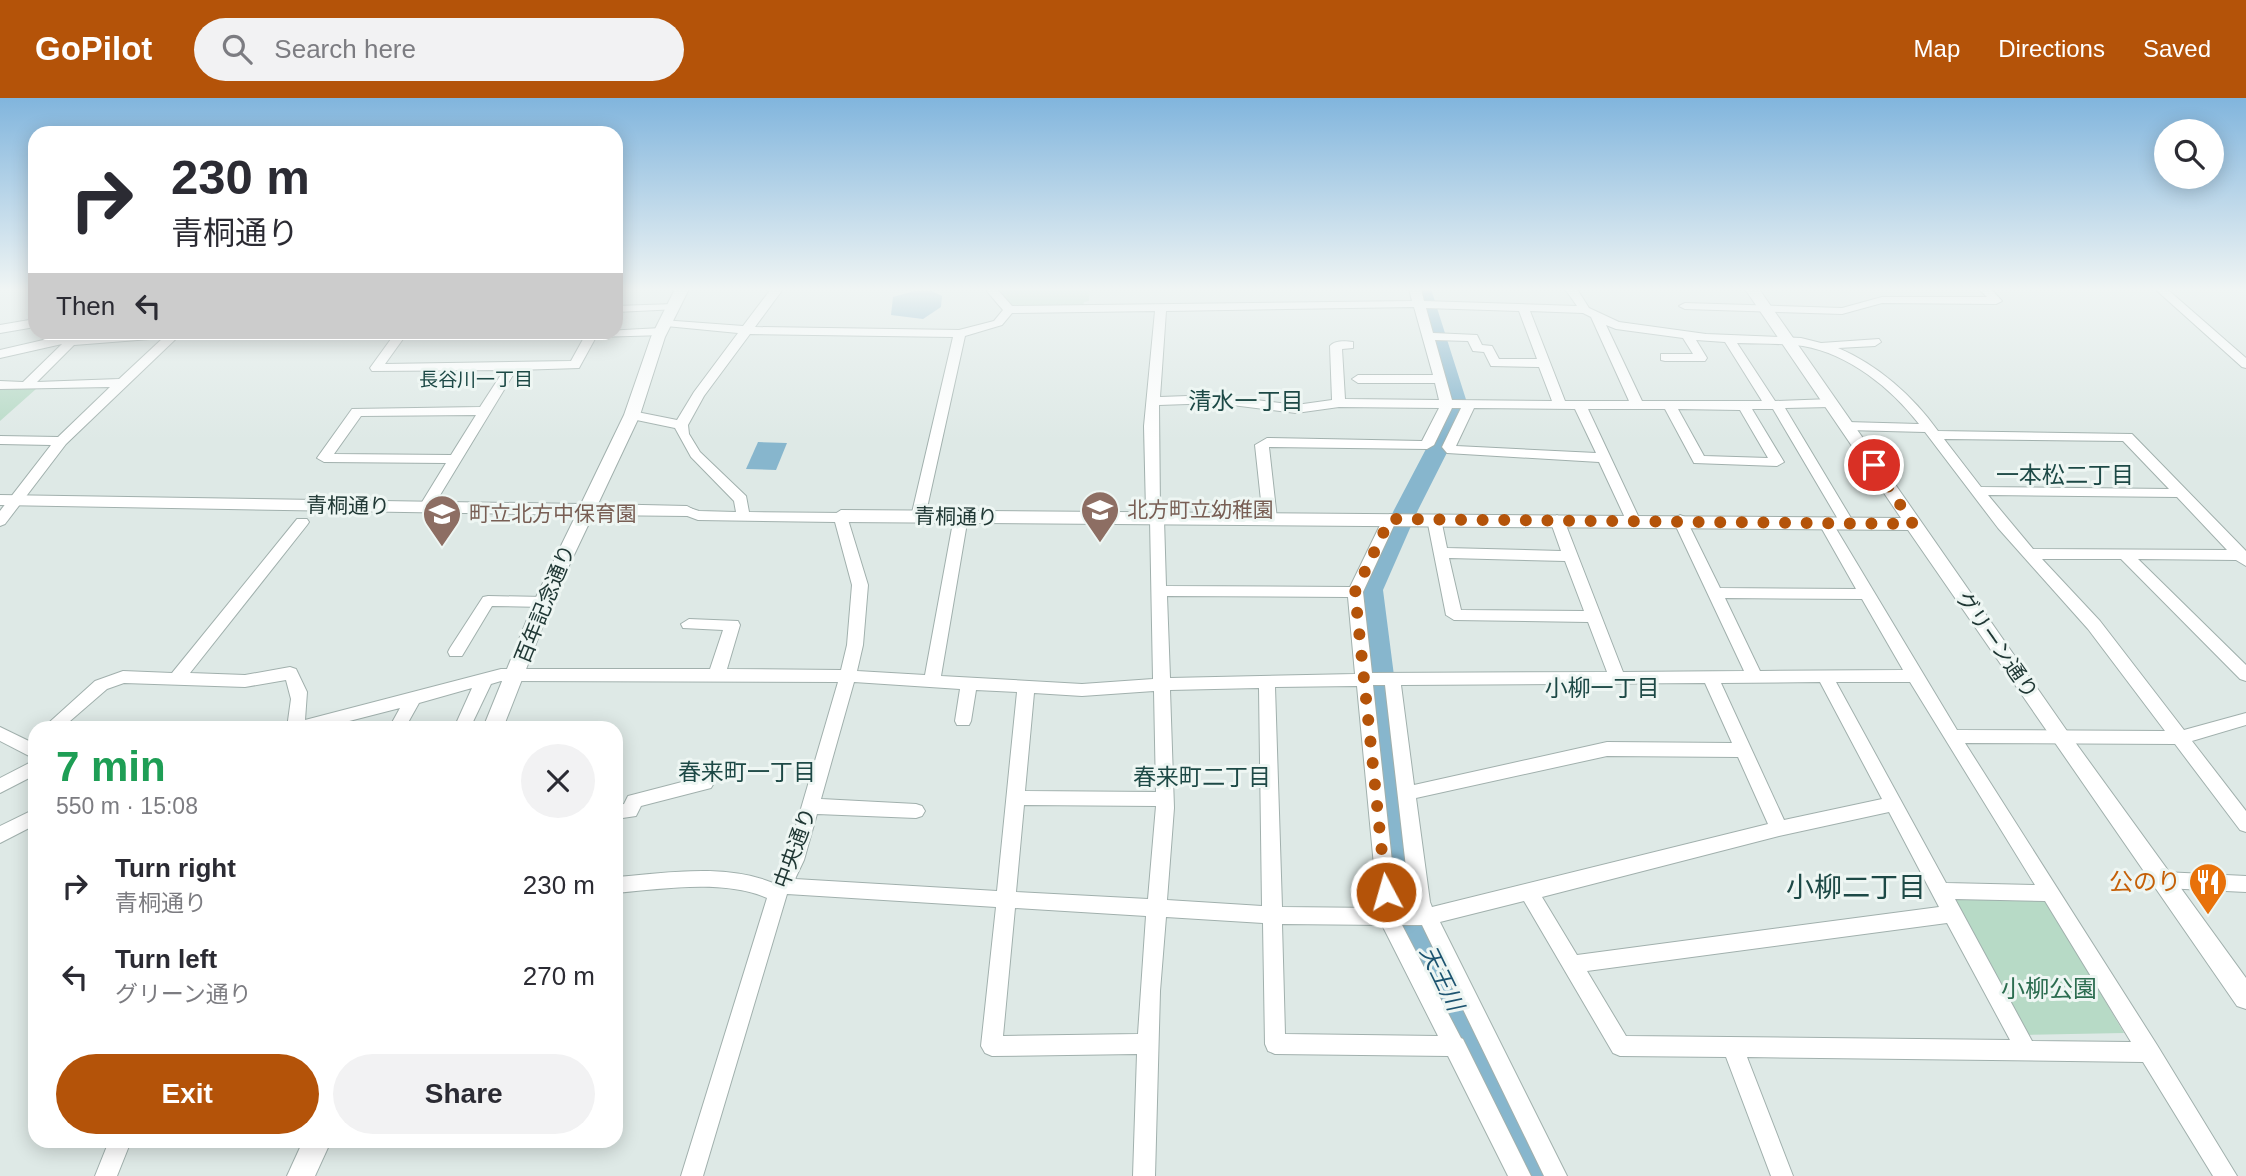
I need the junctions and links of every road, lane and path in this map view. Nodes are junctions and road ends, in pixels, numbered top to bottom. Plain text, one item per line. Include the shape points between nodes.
1 (660, 339) edge
2 (742, 339) edge
3 (959, 339) edge
4 (1158, 339) edge
5 (1428, 339) edge
6 (1474, 339) edge
7 (1535, 339) edge
8 (1604, 339) edge
9 (1690, 339) edge
10 (1729, 339) edge
11 (1738, 339) edge
12 (2221, 339) edge
13 (60, 340) edge
14 (69, 340) edge
15 (168, 340) edge
16 (396, 340) edge
17 (589, 340) edge
18 (1789, 341) junction
19 (1875, 342) dead end
20 (1349, 345) dead end
21 (1824, 347) junction
22 (0, 354) edge
23 (1665, 357) dead end
24 (2243, 358) edge
25 (1543, 363) junction
26 (512, 366) junction
27 (1358, 379) dead end
28 (1440, 379) junction
29 (121, 383) junction
30 (0, 385) edge
31 (26, 386) junction
32 (1153, 401) junction
33 (1339, 402) junction
34 (1831, 402) junction
35 (1559, 403) junction
36 (1447, 405) junction
37 (1469, 405) junction
38 (1580, 405) junction
39 (1638, 405) junction
40 (1744, 405) junction
41 (1774, 405) junction
42 (1670, 406) junction
43 (485, 411) junction
44 (632, 415) junction
45 (681, 425) junction
46 (1847, 426) junction
47 (1932, 432) junction
48 (0, 440) edge
49 (61, 441) junction
50 (1605, 458) junction
51 (456, 459) junction
52 (1978, 491) junction
53 (2181, 493) junction
54 (7, 500) edge
55 (426, 507) junction
56 (585, 510) junction
57 (687, 511) junction
58 (743, 511) junction
59 (841, 516) junction
60 (918, 517) junction
61 (961, 517) junction
62 (1157, 519) junction
63 (1270, 519) junction
64 (1390, 519) junction
65 (1434, 519) junction
66 (1557, 520) junction
67 (1633, 520) junction
68 (1680, 520) junction
69 (0, 521) edge
70 (302, 522) dead end
71 (1825, 522) junction
72 (1847, 523) junction
73 (1913, 524) junction
74 (1441, 553) junction
75 (2029, 554) junction
76 (2124, 554) junction
77 (1570, 556) junction
78 (2244, 557) edge
79 (1160, 591) junction
80 (1355, 592) junction
81 (1714, 593) junction
82 (1867, 594) junction
83 (544, 602) junction
84 (1594, 617) junction
85 (690, 624) dead end
86 (456, 652) dead end
87 (516, 674) junction
88 (717, 674) junction
89 (2246, 675) edge
90 (848, 676) junction
91 (1915, 676) junction
92 (1825, 677) junction
93 (1617, 678) junction
94 (1755, 678) junction
95 (176, 679) junction
96 (485, 679) junction
97 (1392, 679) junction
98 (1711, 679) junction
99 (932, 680) junction
100 (1363, 680) junction
101 (1267, 682) junction
102 (969, 683) junction
103 (1163, 685) junction
104 (1026, 687) junction
105 (413, 698) junction
106 (2246, 719) edge
107 (963, 720) dead end
108 (59, 721) edge
109 (298, 721) edge
110 (324, 721) edge
111 (401, 721) edge
112 (465, 721) edge
113 (496, 721) edge
114 (1954, 736) junction
115 (2060, 737) junction
116 (2180, 738) junction
117 (1744, 750) junction
118 (28, 771) edge
119 (705, 783) dead end
120 (0, 786) edge
121 (1408, 793) junction
122 (1016, 798) junction
123 (1164, 799) junction
124 (1893, 804) junction
125 (810, 806) junction
126 (916, 811) dead end
127 (623, 812) edge
128 (28, 820) edge
129 (2246, 825) edge
130 (1779, 829) junction
131 (0, 835) edge
132 (2164, 880) junction
133 (623, 884) edge
134 (2246, 884) edge
135 (780, 890) junction
136 (1940, 891) junction
137 (1529, 892) junction
138 (2048, 893) junction
139 (1006, 899) junction
140 (1156, 908) junction
141 (1951, 914) junction
142 (1272, 915) junction
143 (1429, 918) junction
144 (1388, 919) junction
145 (1574, 964) junction
146 (2246, 998) edge
147 (1148, 1044) junction
148 (1456, 1046) junction
149 (1733, 1048) junction
150 (2026, 1049) junction
151 (2150, 1052) junction
152 (117, 1148) edge
153 (314, 1148) edge
154 (106, 1176) edge
155 (302, 1176) edge
156 (692, 1176) edge
157 (1144, 1176) edge
158 (1520, 1176) edge
159 (1556, 1176) edge
160 (1782, 1176) edge
161 (2226, 1176) edge

1 - 44 street, 百年記念通り
2 - 45 street
3 - 60 street
4 - 32 street
5 - 28 street
6 - 25 street via 1477,348 1488,349 1494,363
7 - 25 street
8 - 39 street
9 - 23 street via 1701,358
10 - 41 street
11 - 18 street
12 - 24 street
13 - 22 street
14 - 31 street
15 - 29 street
16 - 26 street via 376,368
17 - 26 street via 575,365
18 - 21 street
18 - 34 street, グリーン通り
19 - 21 street via 1828,343
20 - 33 street via 1336,346
21 - 47 street via 1853,359 1888,383
25 - 35 street
26 - 43 street
27 - 28 street
28 - 36 street
29 - 31 street
29 - 49 street
30 - 31 street
32 - 33 street via 1216,399 1296,408
32 - 62 street via 1153,511
33 - 36 street
34 - 41 street
34 - 46 street, グリーン通り
35 - 37 street
35 - 38 street
36 - 37 street
36 - 63 street via 1427,445 1420,447 1273,441 1262,445
37 - 50 street via 1449,447 1452,450
38 - 39 street
38 - 50 street
39 - 42 street
40 - 41 street
40 - 42 street
40 - 42 street via 1777,462 1699,460
41 - 72 street
43 - 51 street
43 - 51 street via 357,412 324,457
44 - 45 street
44 - 56 street, 百年記念通り
45 - 58 street via 685,439 741,499
46 - 47 street
46 - 73 street, グリーン通り
47 - 52 street
47 - 53 street via 2127,437
48 - 49 street
49 - 54 street
50 - 67 street
51 - 55 street
52 - 53 street
52 - 75 street
53 - 78 street
54 - 55 street, 青桐通り
54 - 69 street
55 - 56 street, 青桐通り
56 - 57 street, 青桐通り
56 - 83 street, 百年記念通り
57 - 58 street, 青桐通り
57 - 59 street via 733,516
58 - 59 street, 青桐通り via 820,511
59 - 60 street, 青桐通り
59 - 90 street, 中央通り via 860,585
60 - 61 street, 青桐通り
61 - 62 street, 青桐通り
61 - 99 street
62 - 63 street, 青桐通り
62 - 79 street
63 - 64 street, 青桐通り
64 - 65 street, 青桐通り
64 - 80 street
65 - 66 street, 青桐通り
65 - 74 street
66 - 67 street, 青桐通り
66 - 77 street
67 - 68 street, 青桐通り
68 - 71 street, 青桐通り
68 - 81 street
70 - 95 street
71 - 72 street, 青桐通り
71 - 82 street
72 - 73 street, 青桐通り
73 - 115 street, グリーン通り
74 - 77 street
74 - 84 street via 1454,615
75 - 76 street
75 - 116 street via 2094,625
76 - 78 street
76 - 89 street
77 - 84 street
79 - 80 street
79 - 103 street
80 - 100 street
81 - 82 street
81 - 94 street
82 - 91 street
83 - 86 street via 488,601
83 - 87 street, 百年記念通り
84 - 93 street
85 - 88 street via 732,625
87 - 88 street
87 - 96 street
87 - 113 street, 百年記念通り
88 - 90 street
90 - 99 street
90 - 125 street, 中央通り
91 - 92 street
91 - 114 street
92 - 94 street
92 - 124 street
93 - 97 street
93 - 98 street
94 - 98 street
95 - 108 street via 112,680
95 - 109 street via 245,681 290,673 300,689
96 - 105 street
96 - 112 street
97 - 100 street
97 - 121 street
98 - 117 street
99 - 102 street
100 - 101 street
100 - 144 street
101 - 103 street
101 - 142 street
102 - 104 street
102 - 107 street
103 - 104 street via 1082,690
103 - 123 street
104 - 122 street
105 - 110 street
105 - 111 street
106 - 116 street
114 - 115 street
114 - 138 street
115 - 116 street
115 - 132 street, グリーン通り
116 - 129 street
117 - 121 street via 1607,749
117 - 130 street
118 - 120 street
119 - 127 street via 634,802 630,811
121 - 143 street via 1420,902
122 - 123 street
122 - 139 street
123 - 140 street
124 - 130 street
124 - 136 street
125 - 126 street
125 - 135 street, 中央通り
128 - 131 street
130 - 137 street
132 - 134 street
132 - 146 street, グリーン通り
133 - 135 street via 750,882
135 - 139 street
135 - 156 street, 中央通り
136 - 138 street
136 - 141 street
137 - 143 street
137 - 145 street
138 - 151 street
139 - 140 street
139 - 147 street via 992,1046
140 - 142 street
140 - 147 street
141 - 145 street
141 - 150 street
142 - 144 street
142 - 148 street via 1275,1044
143 - 144 street
143 - 159 street
144 - 148 street
145 - 149 street via 1620,1046
147 - 157 street
148 - 158 street
149 - 150 street
149 - 160 street
150 - 151 street
151 - 161 street
152 - 154 street
153 - 155 street

